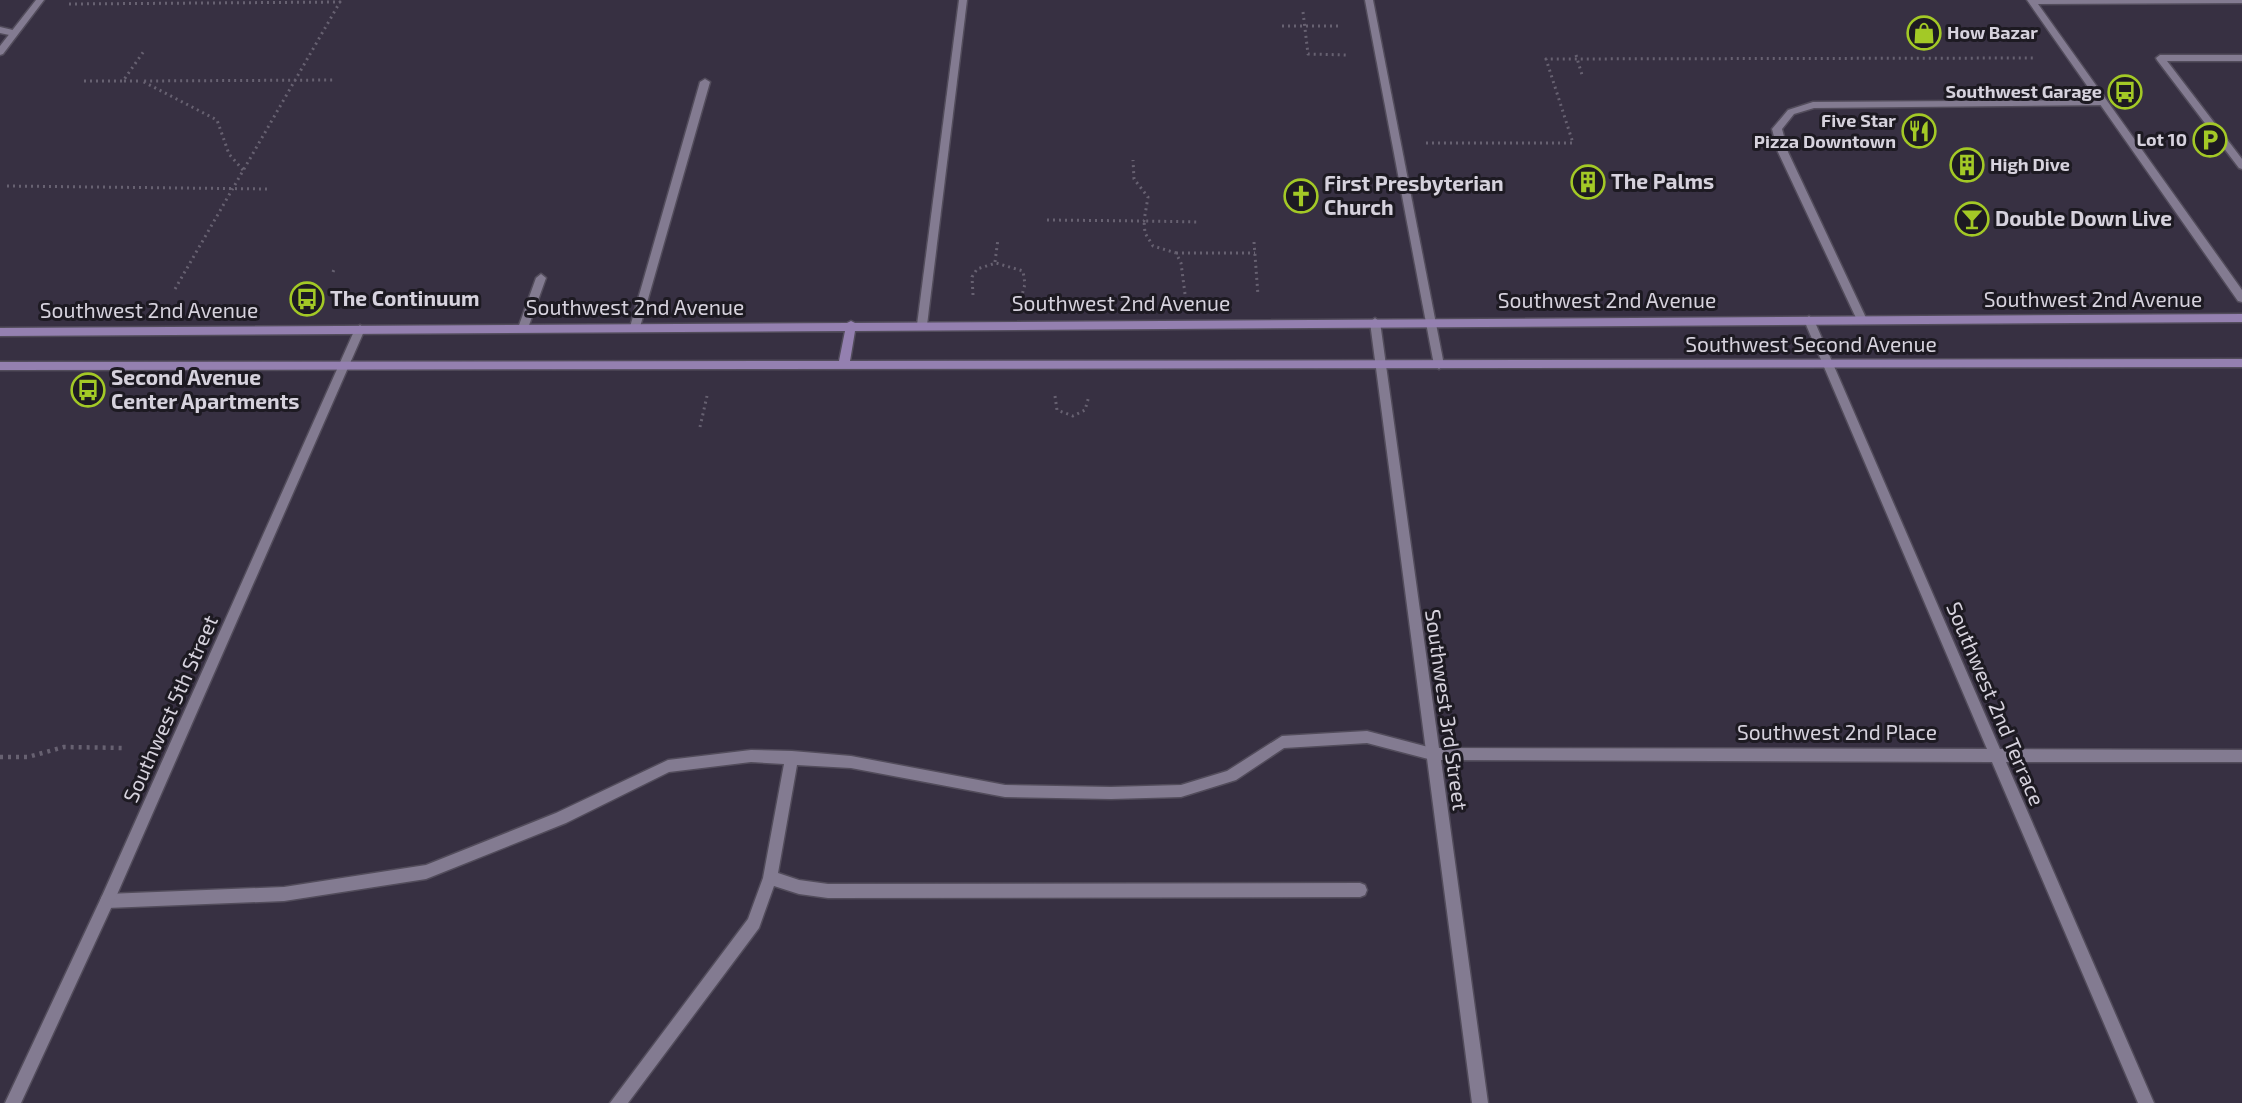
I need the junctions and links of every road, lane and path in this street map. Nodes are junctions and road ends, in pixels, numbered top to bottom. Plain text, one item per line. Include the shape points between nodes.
1 (40, 0) edge
2 (963, 0) edge
3 (1369, 0) edge
4 (2032, 0) edge
5 (2237, 0) edge
6 (2242, 0) edge
7 (340, 1) edge
8 (2242, 6) edge
9 (62, 7) dead end
10 (1303, 12) dead end
11 (1282, 26) dead end
12 (1305, 26) junction
13 (1341, 26) dead end
14 (0, 30) edge
15 (14, 33) junction
16 (144, 51) dead end
17 (0, 52) edge
18 (1346, 55) dead end
19 (1576, 55) dead end
20 (2035, 58) dead end
21 (2242, 58) edge
22 (1582, 75) dead end
23 (295, 80) junction
24 (333, 80) dead end
25 (84, 81) dead end
26 (123, 81) junction
27 (142, 81) junction
28 (705, 82) dead end
29 (2104, 104) junction
30 (1425, 143) dead end
31 (1133, 160) dead end
32 (2242, 166) edge
33 (243, 170) junction
34 (7, 186) dead end
35 (232, 189) junction
36 (269, 189) dead end
37 (1047, 220) dead end
38 (1144, 221) junction
39 (1199, 222) dead end
40 (998, 240) dead end
41 (1254, 242) dead end
42 (1176, 253) junction
43 (1255, 253) junction
44 (995, 262) junction
45 (336, 267) dead end
46 (333, 272) dead end
47 (541, 278) dead end
48 (176, 289) dead end
49 (1022, 295) dead end
50 (1185, 295) dead end
51 (973, 296) dead end
52 (1258, 296) dead end
53 (2242, 298) edge
54 (2242, 318) edge
55 (1809, 320) junction
56 (1862, 320) junction
57 (1375, 322) junction
58 (1430, 322) junction
59 (922, 325) junction
60 (851, 326) junction
61 (635, 327) junction
62 (523, 328) junction
63 (360, 329) junction
64 (0, 332) edge
65 (2242, 363) edge
66 (1828, 364) junction
67 (0, 366) edge
68 (344, 366) junction
69 (844, 366) junction
70 (1380, 366) junction
71 (1439, 366) junction
72 (709, 389) dead end
73 (1056, 389) dead end
74 (1089, 389) dead end
75 (700, 427) dead end
76 (126, 748) dead end
77 (1432, 754) junction
78 (1995, 754) junction
79 (2242, 756) edge
80 (0, 757) edge
81 (792, 757) junction
82 (770, 878) junction
83 (1360, 890) dead end
84 (107, 901) junction
85 (13, 1103) edge
86 (618, 1103) edge
87 (1480, 1103) edge
88 (2146, 1103) edge

1 - 15 street
2 - 59 street
3 - 58 street
4 - 5 street
4 - 29 street
5 - 6 street
5 - 8 street
7 - 9 path via 76,2
7 - 23 path
10 - 12 path
11 - 12 path
12 - 13 path
12 - 18 path via 1308,54
14 - 15 street
15 - 17 street
16 - 26 path
19 - 22 path, bridge
20 - 30 path via 1546,59 1573,143
21 - 32 street via 2160,58
23 - 24 path
23 - 27 path
23 - 33 path
25 - 26 path
26 - 27 path
27 - 33 path via 217,120 229,154
28 - 61 street
29 - 53 street
29 - 56 street via 1813,105 1791,112 1777,129 1783,152
31 - 38 path via 1134,179 1148,197
33 - 35 path
34 - 35 path
35 - 36 path
35 - 48 path
37 - 38 path
38 - 39 path
38 - 42 path via 1145,233 1153,246
40 - 44 path
41 - 43 path
42 - 43 path
42 - 50 path via 1185,277
43 - 52 path
44 - 49 path via 1023,271
44 - 51 path via 973,274
45 - 46 path
47 - 62 street
54 - 56 street, Southwest 2nd Avenue
55 - 56 street, Southwest 2nd Avenue
55 - 58 street, Southwest 2nd Avenue
55 - 66 street, Southwest 2nd Terrace
57 - 58 street, Southwest 2nd Avenue
57 - 59 street, Southwest 2nd Avenue
57 - 70 street, Southwest 3rd Street
58 - 71 street
59 - 60 street, Southwest 2nd Avenue
60 - 61 street, Southwest 2nd Avenue
60 - 69 street
61 - 62 street, Southwest 2nd Avenue
62 - 63 street, Southwest 2nd Avenue
63 - 64 street, Southwest 2nd Avenue
63 - 68 street, Southwest 5th Street
65 - 66 street, Southwest Second Avenue
66 - 71 street, Southwest Second Avenue
66 - 78 street, Southwest 2nd Terrace
67 - 68 street
68 - 69 street
68 - 84 street, Southwest 5th Street
69 - 70 street
70 - 71 street, Southwest Second Avenue
70 - 77 street, Southwest 3rd Street
72 - 75 path
73 - 74 path via 1057,411 1073,417 1085,411
76 - 80 path via 64,747 28,757
77 - 78 street, Southwest 2nd Place
77 - 81 street, Southwest 2nd Place via 1367,737 1282,742 1231,776 1181,791 1111,793 1005,791 851,762
77 - 87 street, Southwest 3rd Street
78 - 79 street, Southwest 2nd Place
78 - 88 street, Southwest 2nd Terrace
81 - 82 street
81 - 84 street, Southwest 2nd Place via 751,756 668,766 561,818 426,872 284,894
82 - 83 street via 828,891
82 - 86 street via 754,924
84 - 85 street, Southwest 5th Street

